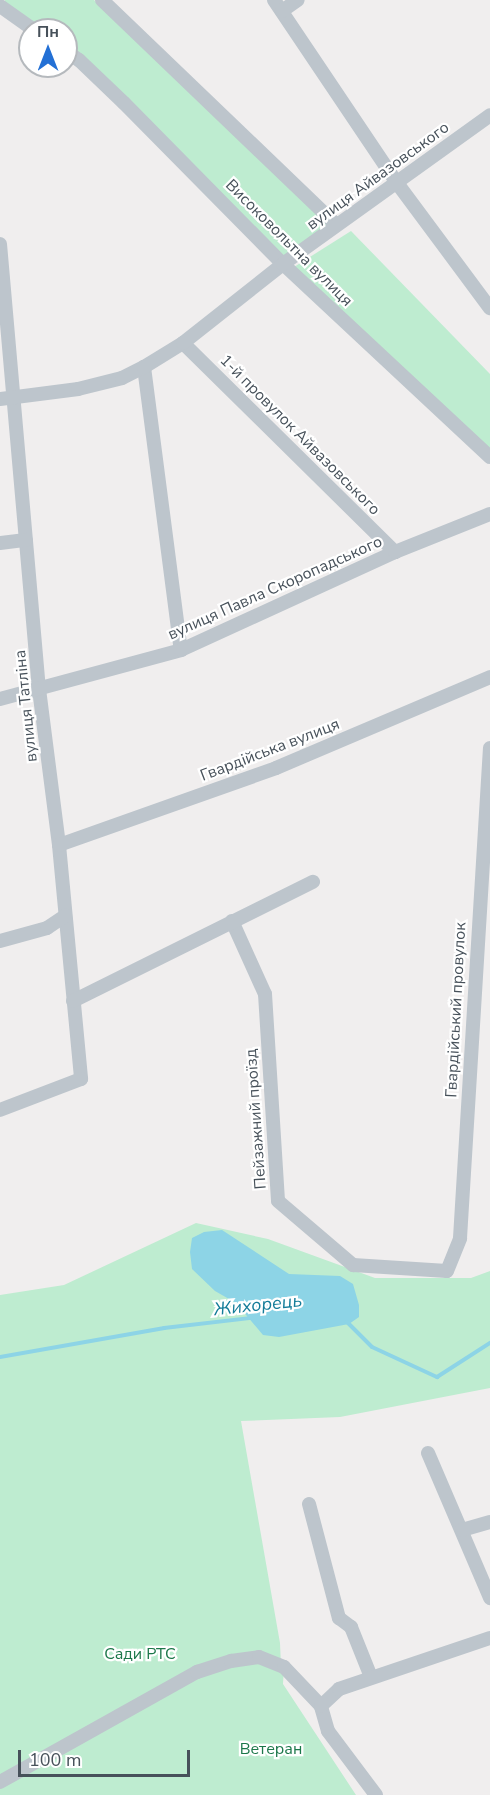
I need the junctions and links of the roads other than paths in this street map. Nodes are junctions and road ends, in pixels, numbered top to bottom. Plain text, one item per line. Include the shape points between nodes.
1 (102, 0) edge
2 (297, 0) edge
3 (0, 6) edge
4 (278, 6) edge
5 (18, 19) edge
6 (78, 59) edge
7 (490, 115) edge
8 (397, 183) junction
9 (338, 225) junction
10 (0, 244) edge
11 (283, 264) junction
12 (490, 308) edge
13 (183, 343) junction
14 (144, 367) junction
15 (7, 398) edge
16 (490, 457) edge
17 (490, 514) edge
18 (26, 540) junction
19 (0, 543) edge
20 (395, 552) junction
21 (181, 650) junction
22 (490, 676) edge
23 (39, 689) junction
24 (0, 699) edge
25 (490, 748) edge
26 (59, 845) junction
27 (485, 868) edge
28 (313, 882) dead end
29 (65, 916) junction
30 (232, 921) junction
31 (0, 941) edge
32 (73, 1001) junction
33 (0, 1110) edge
34 (447, 1271) joint
35 (428, 1453) dead end
36 (309, 1504) dead end
37 (490, 1522) edge
38 (462, 1530) junction
39 (490, 1599) edge
40 (490, 1638) edge
41 (371, 1677) junction
42 (321, 1706) junction
43 (0, 1782) edge
44 (376, 1795) edge

1 - 9 street
2 - 4 street
3 - 5 street
4 - 8 street
6 - 11 street, Високовольтна вулиця
7 - 8 street, вулиця Айвазовського
8 - 9 street, вулиця Айвазовського
8 - 12 street
9 - 11 street, вулиця Айвазовського
10 - 15 street, вулиця Татліна
11 - 13 street, вулиця Айвазовського
11 - 16 street, Високовольтна вулиця
13 - 14 street, вулиця Айвазовського
13 - 20 street, 1-й провулок Айвазовського
14 - 15 street, вулиця Айвазовського via 122,378 78,389
14 - 21 street
15 - 18 street, вулиця Татліна
17 - 20 street, вулиця Павла Скоропадського
18 - 19 street
18 - 23 street, вулиця Татліна
20 - 21 street, вулиця Павла Скоропадського
21 - 23 street, вулиця Павла Скоропадського
22 - 26 street, Гвардійська вулиця via 276,768
23 - 24 street, вулиця Павла Скоропадського
23 - 26 street, вулиця Татліна
25 - 27 street, Гвардійський провулок
26 - 29 street, вулиця Татліна
27 - 34 street, Гвардійський провулок via 460,1238
28 - 30 street
29 - 31 street via 47,928
29 - 32 street, вулиця Татліна
30 - 32 street
30 - 34 street, Пейзажний проїзд via 265,994 278,1201 353,1265
32 - 33 street, вулиця Татліна via 81,1079
35 - 38 street
36 - 41 street via 339,1618 351,1627
37 - 38 street
38 - 39 street
40 - 41 street
41 - 42 street via 339,1689
42 - 43 street via 284,1667 259,1657 231,1661 197,1672
42 - 44 street via 328,1731

